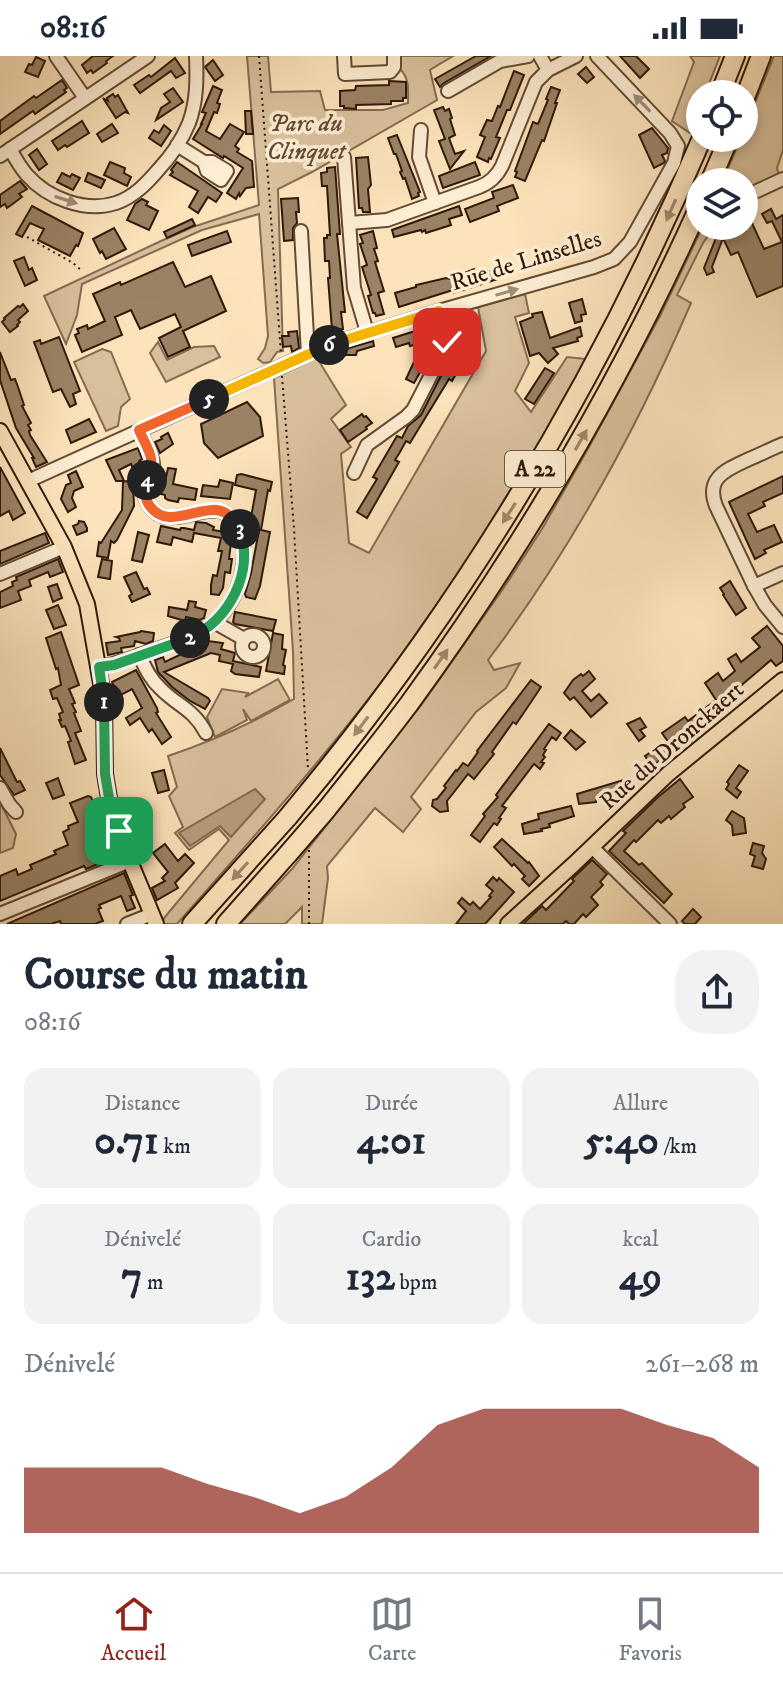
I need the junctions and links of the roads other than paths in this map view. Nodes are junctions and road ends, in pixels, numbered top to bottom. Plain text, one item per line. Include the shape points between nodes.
1 (56, 56) edge
2 (148, 56) edge
3 (196, 56) edge
4 (344, 56) edge
5 (394, 56) edge
6 (528, 56) edge
7 (540, 56) edge
8 (576, 56) edge
9 (597, 56) edge
10 (735, 56) edge
11 (761, 56) edge
12 (548, 70) junction
13 (726, 80) edge
14 (752, 80) edge
15 (448, 91) dead end
16 (85, 98) junction
17 (421, 130) dead end
18 (177, 145) junction
19 (5, 152) edge
20 (696, 152) edge
21 (344, 157) dead end
22 (204, 162) dead end
23 (783, 179) edge
24 (758, 191) edge
25 (435, 203) junction
26 (349, 223) junction
27 (301, 231) dead end
28 (686, 235) edge
29 (439, 311) junction
30 (367, 332) junction
31 (308, 354) junction
32 (139, 430) junction
33 (0, 431) edge
34 (783, 444) edge
35 (354, 473) dead end
36 (28, 481) junction
37 (64, 547) junction
38 (783, 573) edge
39 (0, 574) edge
40 (754, 586) junction
41 (214, 622) junction
42 (783, 627) edge
43 (244, 639) dead end
44 (139, 655) junction
45 (99, 667) junction
46 (783, 680) edge
47 (206, 733) dead end
48 (0, 788) edge
49 (16, 812) dead end
50 (592, 847) junction
51 (130, 861) junction
52 (0, 914) edge
53 (154, 919) edge
54 (127, 924) edge
55 (192, 924) edge
56 (226, 924) edge
57 (508, 924) edge
58 (670, 924) edge

1 - 16 street
2 - 16 street
3 - 18 street via 194,103
4 - 5 street via 345,74 390,72
6 - 15 street via 500,61
7 - 12 street
8 - 12 street
29 -> 9 street, Rue de Linselles via 594,267 614,259 630,242 672,167 678,146
10 - 13 highway
11 - 14 highway
12 - 25 street via 533,87 497,175
16 - 19 street
17 - 25 street via 419,157
19 -> 18 street via 48,193 99,205 139,189
18 - 22 street
20 -> 55 highway, A 22, bridge via 582,387 469,575 356,733 316,773 288,817
21 - 26 street
23 - 24 street
25 - 26 street via 387,220
26 - 30 street via 354,288
27 - 31 street
56 -> 28 highway, A 22, bridge via 326,810 484,598 588,428
29 - 30 street, Rue de Linselles
29 - 35 street via 447,342 416,406 367,445
30 - 31 street, Rue de Linselles
31 - 32 street, Rue de Linselles
32 - 36 street, Rue de Linselles
32 - 41 street via 153,461 144,491 149,506 170,517 220,510 240,530 245,552 239,581
33 - 36 main road
34 - 40 street via 725,470 713,489
36 - 37 main road
37 - 39 street
37 - 45 main road via 87,604
38 - 40 street
40 - 42 street
41 - 43 street
41 - 44 street via 191,638
44 - 45 street
44 - 47 street via 159,688 193,714
45 - 51 main road via 106,783
46 - 50 main road, Rue du Dronckaert via 673,770
48 - 49 street
50 - 57 main road, Rue du Dronckaert
50 - 58 street
51 - 52 street
51 - 53 main road
53 - 54 street

